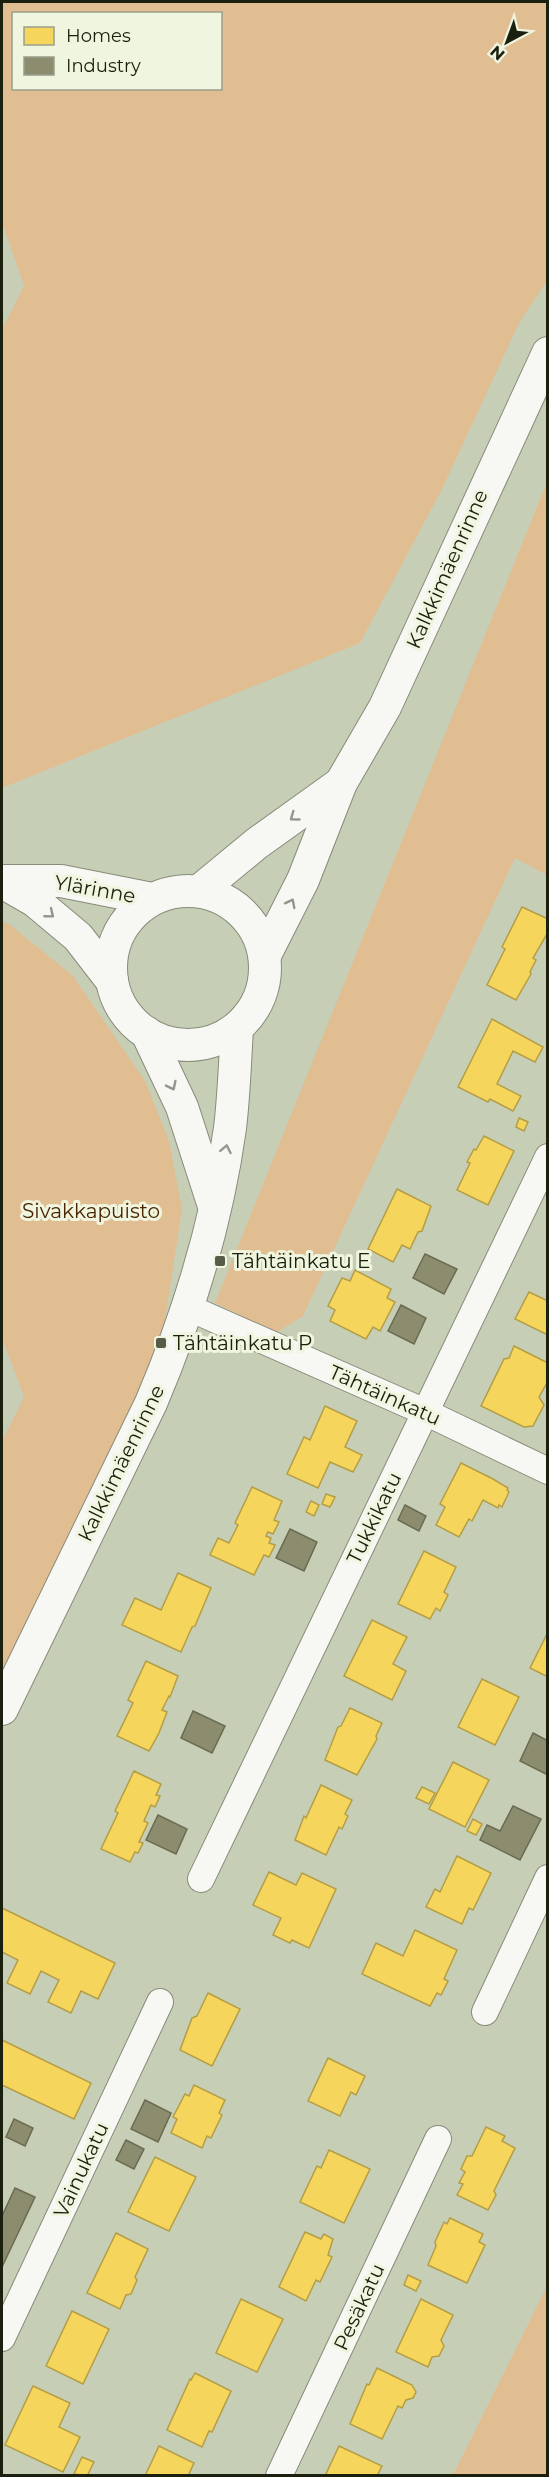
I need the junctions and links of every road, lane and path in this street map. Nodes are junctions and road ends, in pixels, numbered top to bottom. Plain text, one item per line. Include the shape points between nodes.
1 (548, 353) edge
2 (341, 783) junction
3 (2, 882) edge
4 (200, 891) junction
5 (152, 899) junction
6 (265, 955) junction
7 (112, 981) junction
8 (237, 1028) junction
9 (147, 1033) junction
10 (548, 1157) edge
11 (214, 1207) junction
12 (187, 1307) junction
13 (425, 1412) junction
14 (548, 1472) edge
15 (2, 1708) edge
16 (548, 1878) edge
17 (201, 1879) dead end
18 (160, 2002) dead end
19 (485, 2012) dead end
20 (438, 2139) dead end
21 (2, 2338) edge
22 (279, 2475) edge

1 - 2 street, Kalkkimäenrinne via 385,707
2 -> 4 street, Kalkkimäenrinne via 256,844
6 -> 2 street, Kalkkimäenrinne via 303,880
3 - 5 street, Ylärinne via 61,881
3 -> 7 street, Ylärinne via 35,902 78,937
4 - 5 street
4 - 6 street via 215,895 242,913 260,939
5 - 7 street via 139,908 119,933 113,949
6 - 8 street via 266,971 258,1003
7 - 9 street via 124,1011
8 - 9 street via 209,1043 193,1045 177,1044
11 -> 8 street, Kalkkimäenrinne via 230,1128
9 -> 11 street via 182,1107
10 - 13 street, Tukkikatu
11 - 12 street, Kalkkimäenrinne
12 - 13 street, Tähtäinkatu
12 - 15 street, Kalkkimäenrinne via 151,1403
13 - 14 street, Tähtäinkatu
13 - 17 street, Tukkikatu
16 - 19 street
18 - 21 street, Vainukatu
20 - 22 street, Pesäkatu

